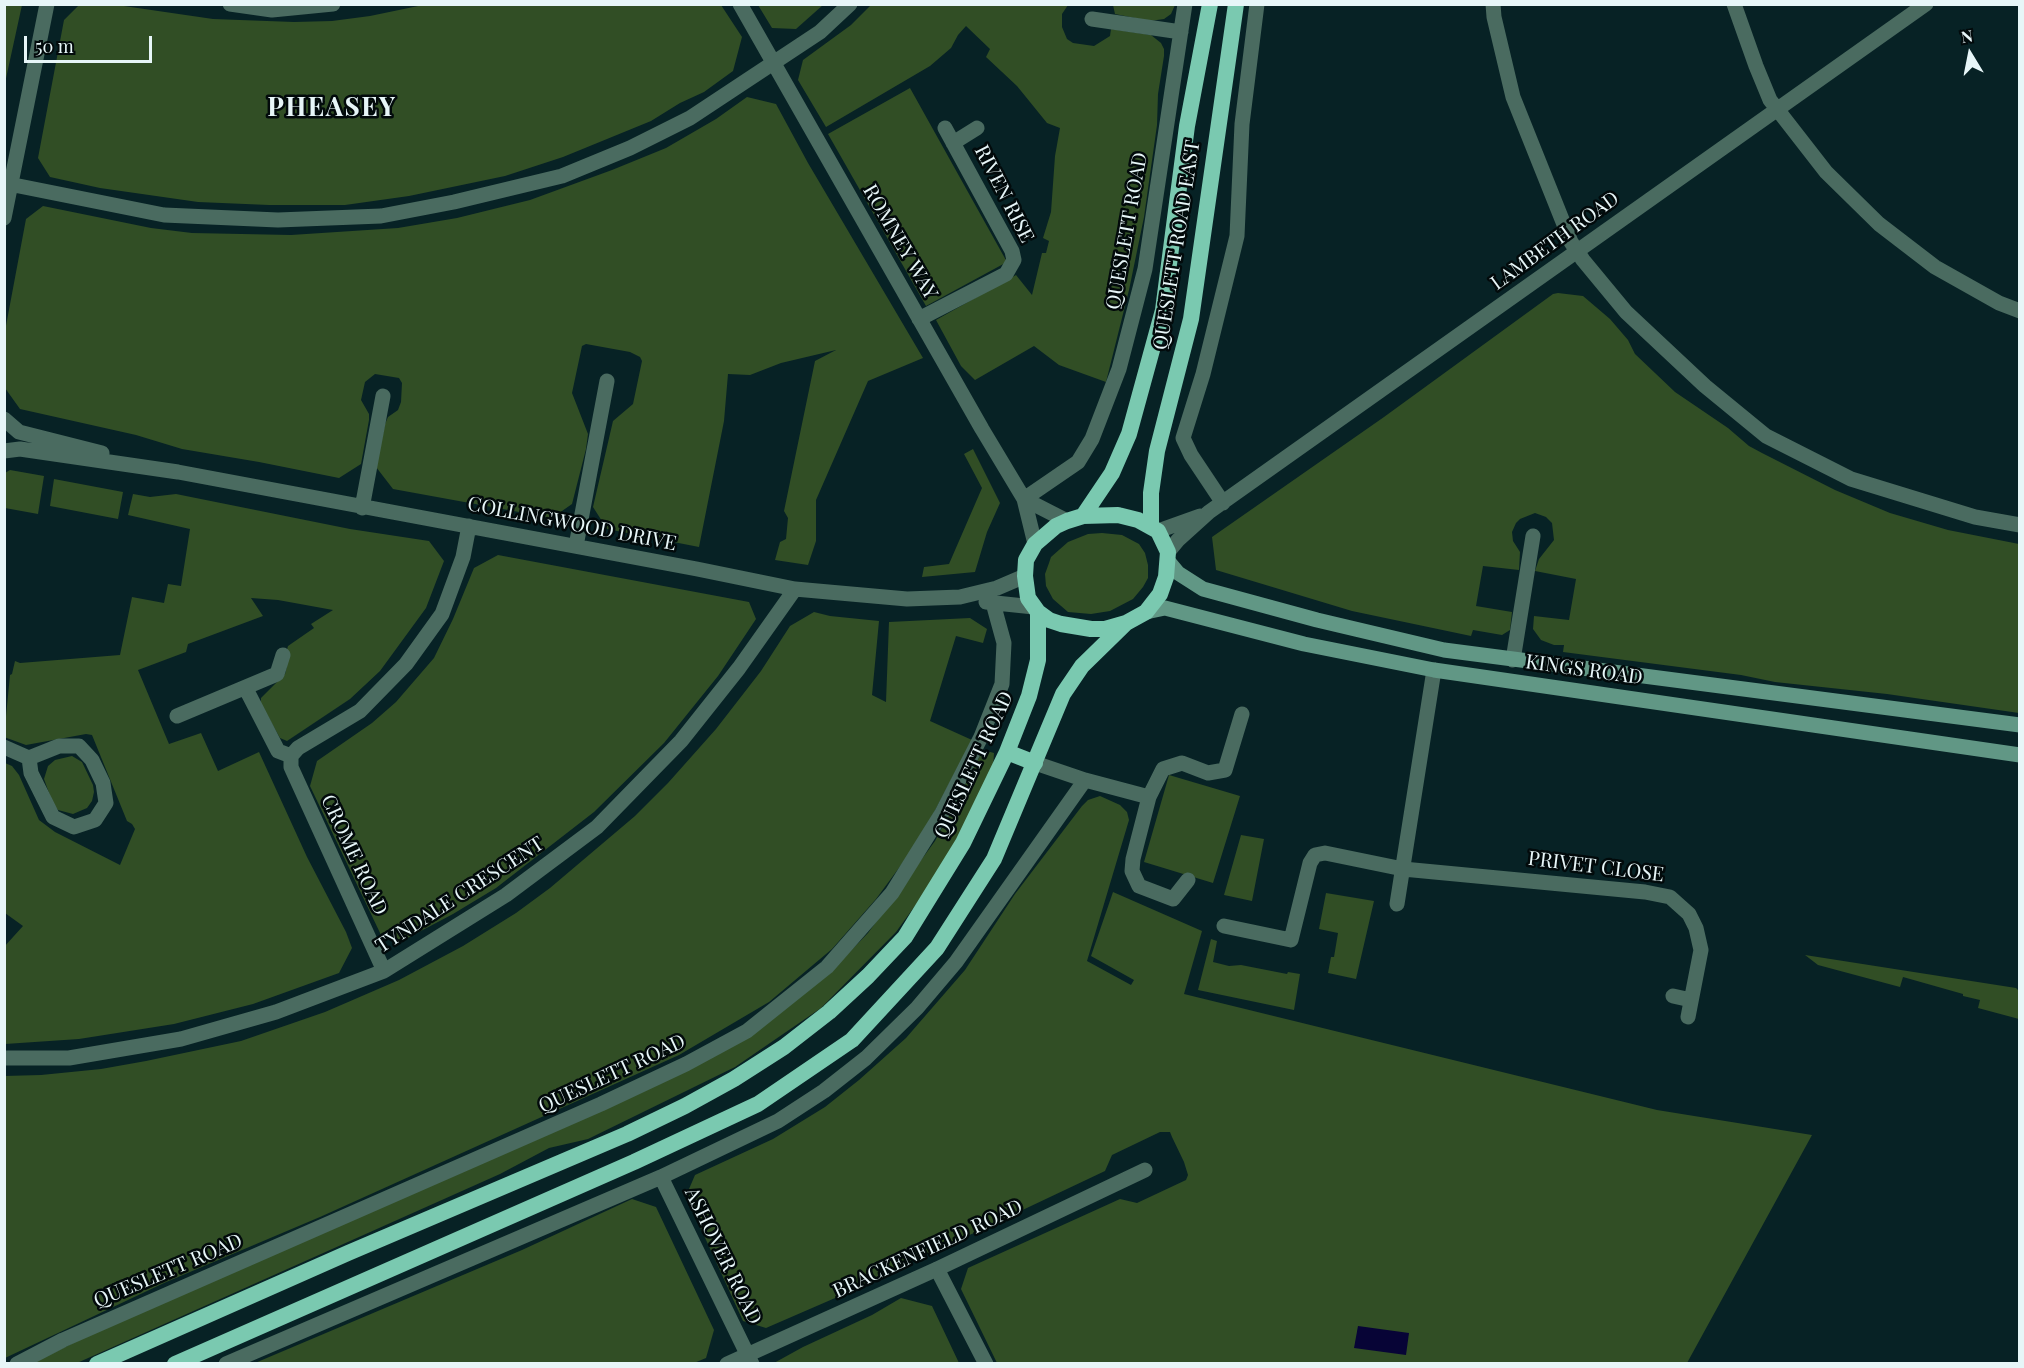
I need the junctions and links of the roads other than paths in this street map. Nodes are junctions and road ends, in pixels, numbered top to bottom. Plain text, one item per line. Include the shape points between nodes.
1 (47, 4) edge
2 (230, 4) edge
3 (333, 4) edge
4 (740, 4) edge
5 (850, 4) edge
6 (1185, 4) edge
7 (1210, 4) edge
8 (1236, 4) edge
9 (1257, 4) edge
10 (1493, 4) edge
11 (1734, 4) edge
12 (1926, 4) edge
13 (1092, 19) dead end
14 (1181, 32) junction
15 (774, 63) junction
16 (1776, 109) junction
17 (945, 128) dead end
18 (977, 128) dead end
19 (953, 143) junction
20 (8, 184) edge
21 (4, 218) edge
22 (1578, 251) junction
23 (2019, 311) edge
24 (919, 319) junction
25 (607, 381) dead end
26 (383, 396) dead end
27 (4, 419) edge
28 (4, 451) edge
29 (178, 472) junction
30 (1024, 499) junction
31 (1223, 503) junction
32 (362, 508) junction
33 (1209, 512) junction
34 (1083, 516) junction
35 (1067, 521) junction
36 (2019, 525) edge
37 (469, 526) junction
38 (1154, 529) junction
39 (1533, 536) dead end
40 (1035, 544) junction
41 (576, 546) junction
42 (1168, 556) junction
43 (1025, 576) junction
44 (795, 589) junction
45 (960, 597) junction
46 (993, 603) junction
47 (1036, 610) junction
48 (1146, 612) junction
49 (1126, 623) junction
50 (283, 655) dead end
51 (1513, 660) junction
52 (1587, 669) junction
53 (1434, 670) junction
54 (246, 688) junction
55 (1584, 691) junction
56 (1850, 703) junction
57 (1242, 714) dead end
58 (177, 716) dead end
59 (2019, 725) edge
60 (1845, 729) junction
61 (4, 747) edge
62 (1007, 752) junction
63 (2019, 755) edge
64 (291, 756) junction
65 (29, 758) junction
66 (1035, 764) junction
67 (1084, 780) junction
68 (1149, 797) junction
69 (1403, 868) junction
70 (1188, 880) dead end
71 (1397, 904) dead end
72 (1224, 926) dead end
73 (384, 971) junction
74 (1673, 996) dead end
75 (1691, 1000) junction
76 (1688, 1017) dead end
77 (4, 1058) edge
78 (1145, 1170) dead end
79 (661, 1177) junction
80 (937, 1269) junction
81 (749, 1359) edge
82 (17, 1364) edge
83 (97, 1364) edge
84 (175, 1364) edge
85 (226, 1364) edge
86 (727, 1364) edge
87 (986, 1364) edge

1 - 20 street
2 - 3 street via 272,10
4 - 15 street, ROMNEY WAY
5 - 15 street via 820,32
6 - 14 street, QUESLETT ROAD
7 - 34 highway, QUESLETT ROAD EAST via 1187,126 1163,310 1128,434 1112,473
8 - 38 highway, QUESLETT ROAD EAST via 1191,319 1157,451 1151,493
9 - 31 street via 1242,124 1237,236 1183,438
10 - 22 street via 1513,97
11 - 16 street
12 - 16 street, LAMBETH ROAD
13 - 14 street
14 - 30 street, QUESLETT ROAD via 1145,268 1119,369 1092,439 1078,462
15 - 20 street via 690,118 562,176 381,216 278,220 164,214
15 - 24 street, ROMNEY WAY
16 - 22 street, LAMBETH ROAD
16 - 23 street via 1826,172 1879,224 1935,267
17 - 19 street, RIVEN RISE
18 - 19 street, RIVEN RISE
19 - 24 street, RIVEN RISE via 1014,260 1006,274
20 - 21 street
22 - 31 street, LAMBETH ROAD
22 - 36 street via 1626,312 1705,386 1766,436 1851,479 1975,517
24 - 30 street, ROMNEY WAY
25 - 41 street
26 - 32 street
27 - 29 street, COLLINGWOOD DRIVE via 19,432
28 - 29 street, COLLINGWOOD DRIVE via 20,449
29 - 32 street, COLLINGWOOD DRIVE
30 - 35 street
30 - 40 street, ROMNEY WAY
31 - 33 street, LAMBETH ROAD
32 - 37 street, COLLINGWOOD DRIVE
33 - 38 street, LAMBETH ROAD
33 - 42 street, LAMBETH ROAD via 1178,540
34 - 35 highway
34 - 38 highway via 1118,515
35 - 40 highway
37 - 41 street, COLLINGWOOD DRIVE
37 - 64 street via 464,557 442,614 406,664 360,711
38 - 42 highway
39 - 51 street
40 - 43 highway via 1026,560
41 - 44 street, COLLINGWOOD DRIVE
42 - 48 highway via 1160,594
42 - 51 main road, KINGS ROAD via 1178,573 1203,589 1444,650
43 - 45 street, COLLINGWOOD DRIVE
43 - 47 highway via 1028,598
44 - 45 street, COLLINGWOOD DRIVE via 907,599
44 - 73 street, TYNDALE CRESCENT via 681,741 597,827 506,895
45 - 46 street, COLLINGWOOD DRIVE
46 - 47 street, COLLINGWOOD DRIVE
46 - 82 street, QUESLETT ROAD via 1004,643 1002,684 981,737 942,813 892,894 828,967 747,1031 601,1104 63,1340
47 - 49 highway via 1048,620 1076,627 1106,628
47 - 62 highway, QUESLETT ROAD via 1038,660
48 - 49 highway
48 - 53 main road, KINGS ROAD via 1165,608 1304,645
49 - 66 highway via 1082,666 1063,694
50 - 54 street via 277,675
51 - 52 main road, KINGS ROAD
52 - 55 main road
52 - 56 main road, KINGS ROAD
53 - 55 main road, KINGS ROAD
53 - 69 street
54 - 58 street
54 - 64 street via 278,751
55 - 60 main road, KINGS ROAD
56 - 59 main road, KINGS ROAD
56 - 60 main road
57 - 68 street via 1225,770 1208,773 1182,763 1163,769
60 - 63 main road, KINGS ROAD
61 - 65 street
62 - 66 highway
62 - 83 highway, QUESLETT ROAD via 963,843 905,937 853,990 784,1047 685,1106 627,1134
64 - 73 street, CROME ROAD via 291,767
65 - 65 street via 59,746 79,746 92,760 103,783 105,803 95,820 74,827 53,817 31,773
66 - 67 street
66 - 84 highway via 994,859 937,948 852,1040 758,1104
67 - 68 street
67 - 79 street via 956,962 917,1008 866,1058 778,1121
68 - 70 street via 1133,859 1132,871 1139,886 1173,899
69 - 71 street
69 - 72 street, PRIVET CLOSE via 1325,853 1315,855 1291,940
69 - 75 street, PRIVET CLOSE via 1670,897 1689,914 1701,950
73 - 77 street, TYNDALE CRESCENT via 276,1012 181,1039 69,1058
74 - 75 street
75 - 76 street, PRIVET CLOSE
78 - 80 street, BRACKENFIELD ROAD
79 - 81 street, ASHOVER ROAD
79 - 85 street
80 - 81 street, BRACKENFIELD ROAD
80 - 87 street
81 - 86 street, BRACKENFIELD ROAD

